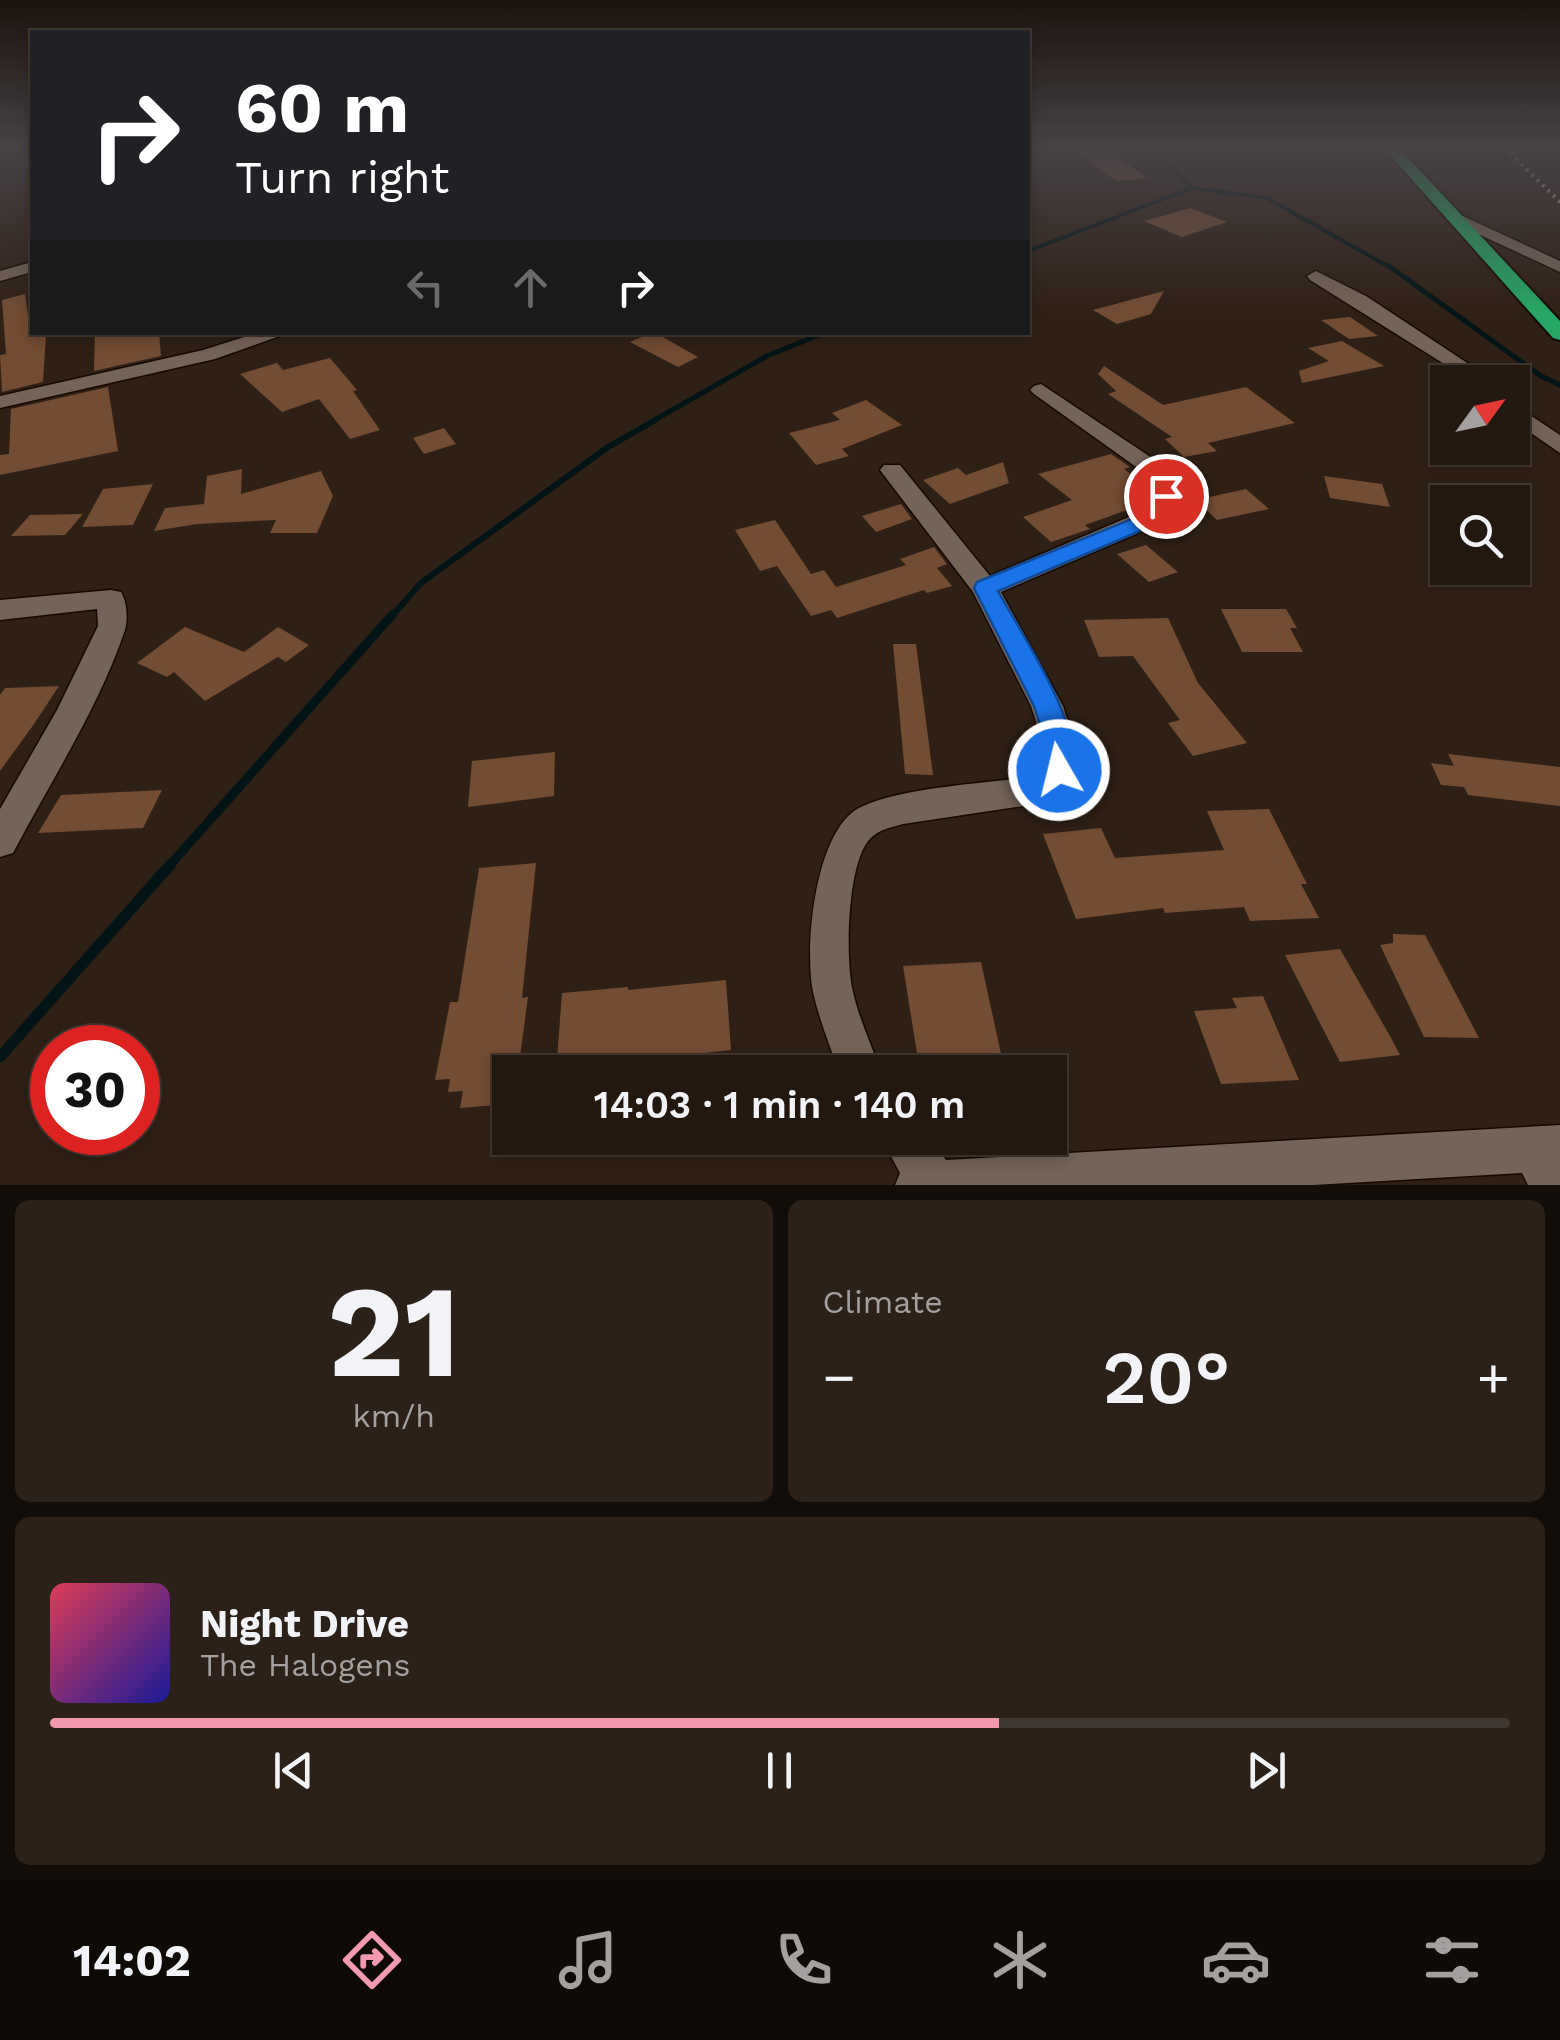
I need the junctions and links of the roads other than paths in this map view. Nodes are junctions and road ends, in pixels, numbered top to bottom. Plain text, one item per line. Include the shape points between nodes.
1 (1441, 203) edge
2 (1454, 218) junction
3 (30, 267) edge
4 (1560, 268) edge
5 (0, 276) edge
6 (1316, 276) dead end
7 (1560, 334) edge
8 (272, 335) edge
9 (1460, 365) edge
10 (1041, 390) dead end
11 (0, 402) edge
12 (1530, 423) edge
13 (1560, 446) edge
14 (892, 470) dead end
15 (985, 588) junction
16 (0, 610) edge
17 (0, 842) edge
18 (854, 1055) edge
19 (915, 1155) edge
20 (1549, 1161) edge
21 (935, 1184) edge
22 (918, 1185) edge

1 - 2 highway
2 - 4 street
2 - 7 highway
3 - 5 street
6 - 9 street
8 - 11 street
10 - 15 street via 1165,477 1162,511
12 - 13 street
14 - 15 street
15 - 18 street via 1047,706 1062,753 1059,770 1037,790 903,810 870,818 855,831 832,900 832,989
16 - 17 street via 111,599 112,626
19 - 21 street
20 - 21 street
21 - 22 street

